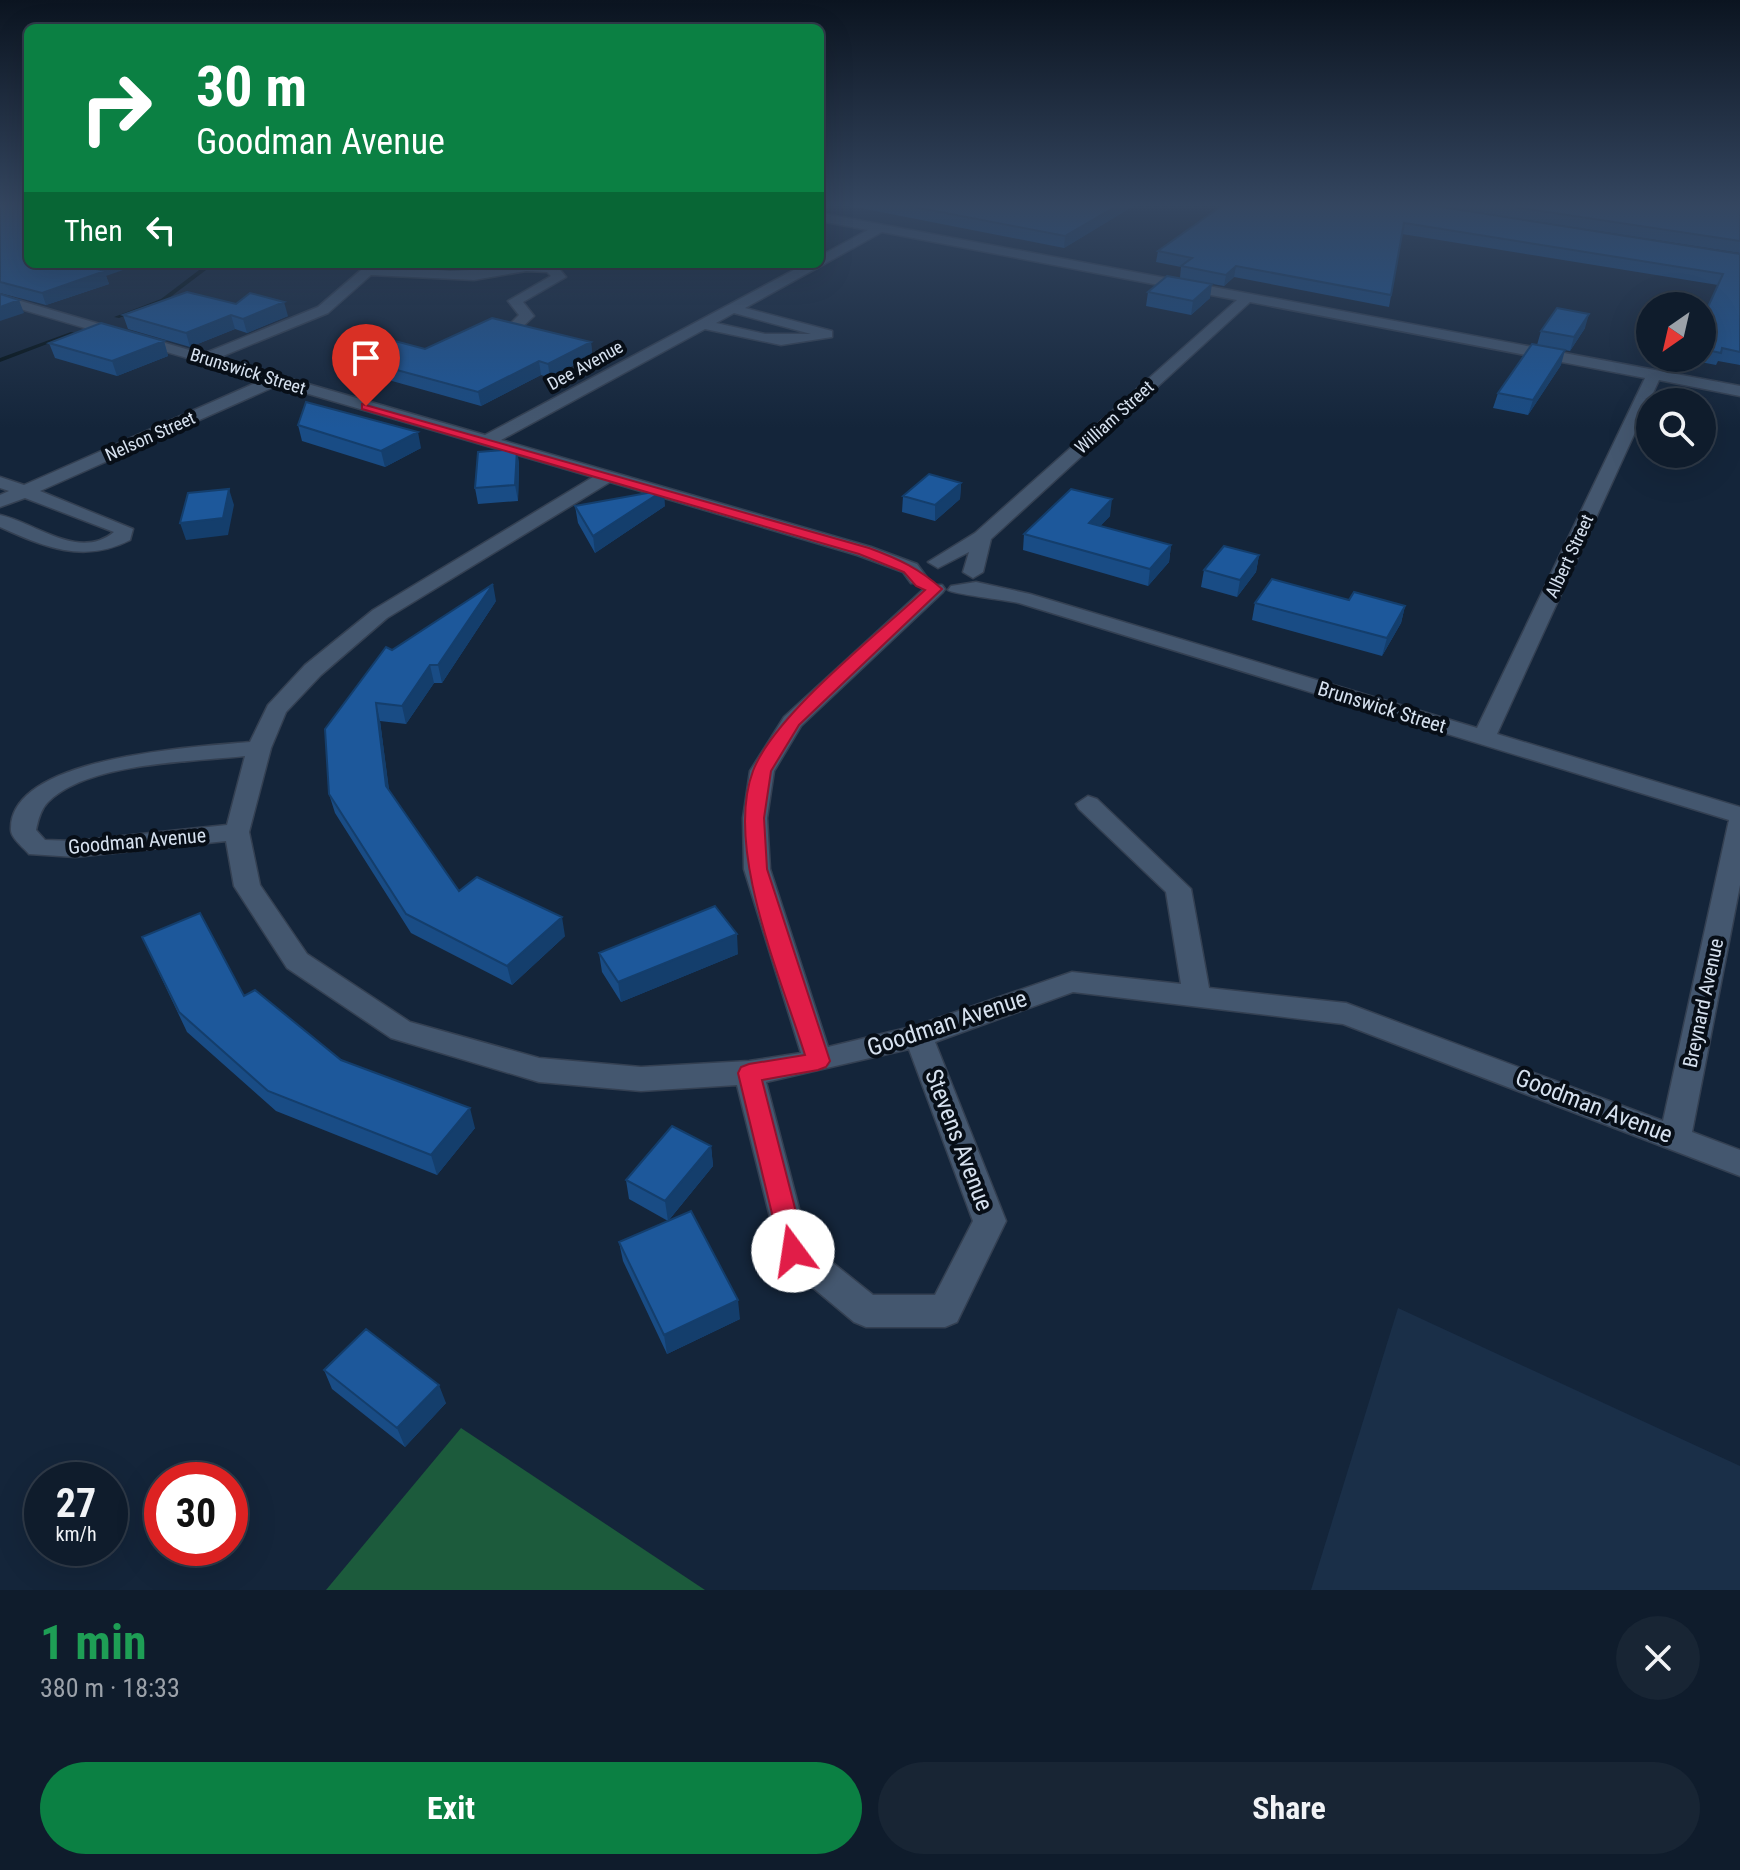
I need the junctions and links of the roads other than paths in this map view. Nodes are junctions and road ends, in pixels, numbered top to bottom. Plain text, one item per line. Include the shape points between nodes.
1 (359, 279) edge
2 (555, 279) edge
3 (788, 279) edge
4 (1147, 279) edge
5 (1247, 298) junction
6 (0, 299) edge
7 (734, 309) junction
8 (703, 324) junction
9 (514, 327) edge
10 (205, 358) junction
11 (1654, 375) junction
12 (276, 380) junction
13 (1740, 391) edge
14 (487, 441) junction
15 (608, 476) junction
16 (0, 482) edge
17 (25, 491) junction
18 (0, 502) edge
19 (0, 520) edge
20 (982, 537) junction
21 (864, 551) junction
22 (935, 563) junction
23 (952, 581) junction
24 (1484, 738) junction
25 (259, 748) junction
26 (1088, 804) dead end
27 (1740, 815) edge
28 (1740, 822) edge
29 (237, 832) junction
30 (1197, 997) junction
31 (918, 1036) junction
32 (818, 1061) junction
33 (749, 1073) junction
34 (1675, 1137) junction
35 (1740, 1163) edge

1 - 10 street via 323,310
2 - 9 street via 515,301 527,316
3 - 7 street, Dee Avenue
4 - 5 street
5 - 11 street
5 - 20 street, William Street
6 - 10 street, Brunswick Street
7 - 8 street, Dee Avenue
7 - 8 street via 827,334 807,342 779,342
8 - 14 street, Dee Avenue
10 - 12 street, Brunswick Street
11 - 13 street
11 - 24 street, Albert Street
12 - 14 street, Brunswick Street
12 - 17 street, Nelson Street
14 - 15 street, Brunswick Street
15 - 21 street, Brunswick Street
15 - 25 street, Goodman Avenue via 380,614 313,670 276,710
16 - 17 street
17 - 18 street, Nelson Street
17 - 19 street via 124,529 123,536 95,548 73,550
20 - 22 street, William Street
20 - 23 street
21 - 22 street, Brunswick Street
21 - 23 street, Brunswick Street
22 - 23 street, Brunswick Street via 960,564
22 - 23 street, William Street via 920,569
23 - 24 street, Brunswick Street
23 - 32 street via 792,722 762,771 755,818 757,869
24 - 27 street, Brunswick Street
25 - 29 street, Goodman Avenue
25 - 29 street, Goodman Avenue via 135,762 77,778 47,790 29,810 23,831 38,848 75,849
26 - 30 street via 1178,889
28 - 34 street, Breynard Avenue
29 - 33 street, Goodman Avenue via 247,886 297,961 401,1030 539,1070 641,1079
30 - 31 street, Goodman Avenue via 1072,982
30 - 34 street, Goodman Avenue via 1346,1014
31 - 32 street, Goodman Avenue
31 - 33 street, Stevens Avenue via 990,1221 945,1311 866,1311 793,1251
32 - 33 street, Goodman Avenue
34 - 35 street, Goodman Avenue

